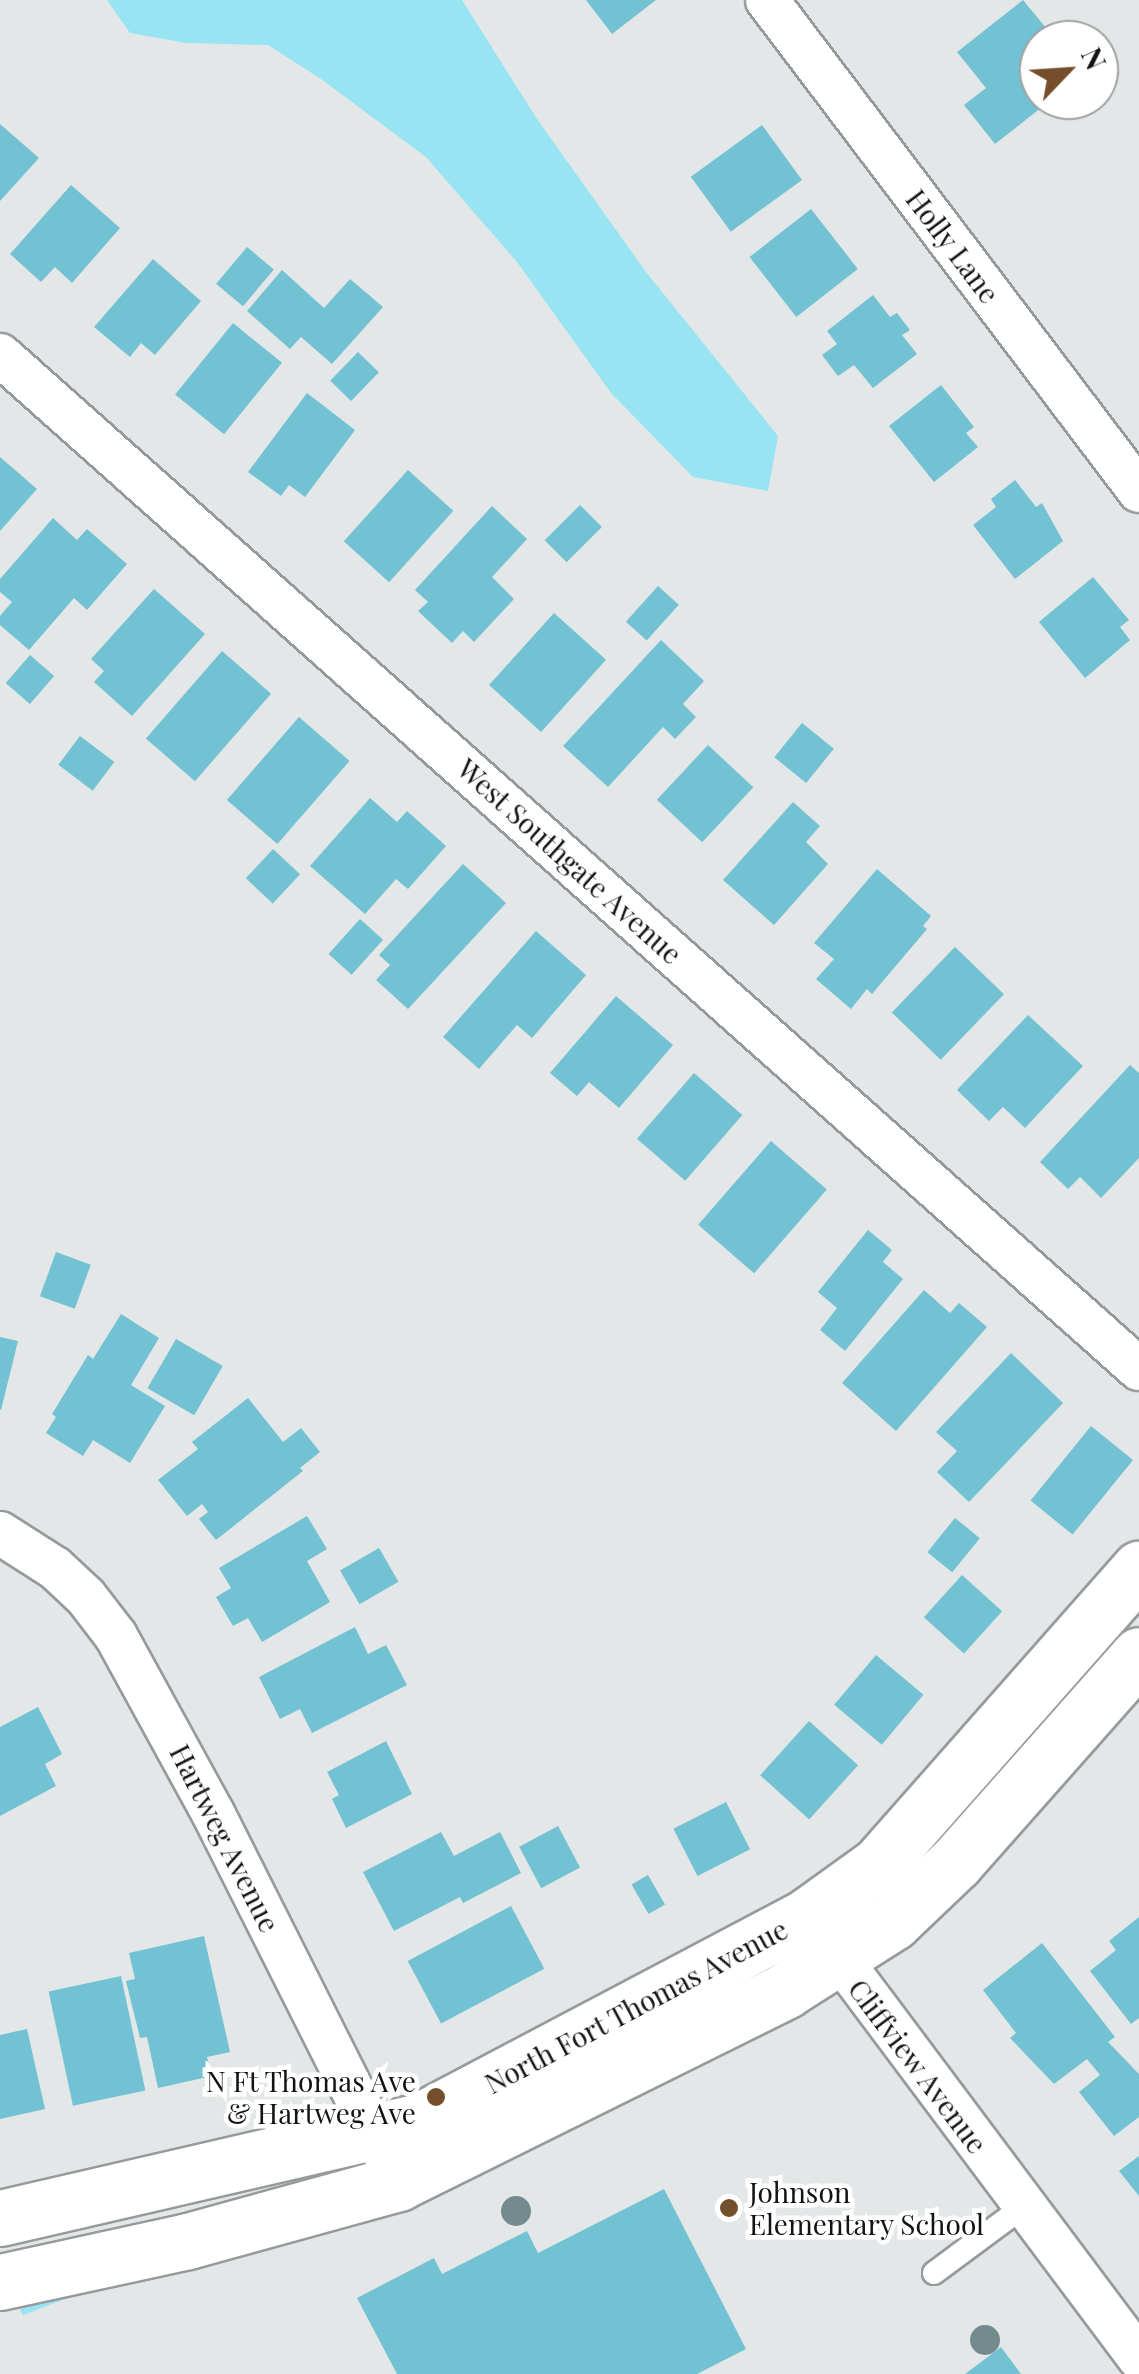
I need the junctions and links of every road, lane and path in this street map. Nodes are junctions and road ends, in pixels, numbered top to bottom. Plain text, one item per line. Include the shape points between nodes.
1 (767, 0) edge
2 (0, 355) edge
3 (1139, 491) edge
4 (1139, 1370) edge
5 (0, 1534) edge
6 (1139, 1569) edge
7 (1139, 1656) edge
8 (807, 1916) junction
9 (839, 1959) junction
10 (375, 2134) junction
11 (398, 2183) junction
12 (1023, 2207) junction
13 (0, 2218) edge
14 (934, 2273) dead end
15 (0, 2282) edge
16 (1139, 2358) edge

1 - 3 street, Holly Lane
2 - 4 street, West Southgate Avenue
5 - 10 street, Hartweg Avenue via 55,1568 116,1636
6 - 8 street, North Fort Thomas Avenue via 878,1864
7 - 9 street, North Fort Thomas Avenue via 956,1862 892,1922
8 - 9 street, Cliffview Avenue
8 - 10 street, North Fort Thomas Avenue via 419,2121
9 - 11 street, North Fort Thomas Avenue
9 - 12 street, Cliffview Avenue
10 - 11 street, Hartweg Avenue
10 - 13 street, North Fort Thomas Avenue
11 - 15 street, North Fort Thomas Avenue
12 - 14 lane
12 - 16 street, Cliffview Avenue

